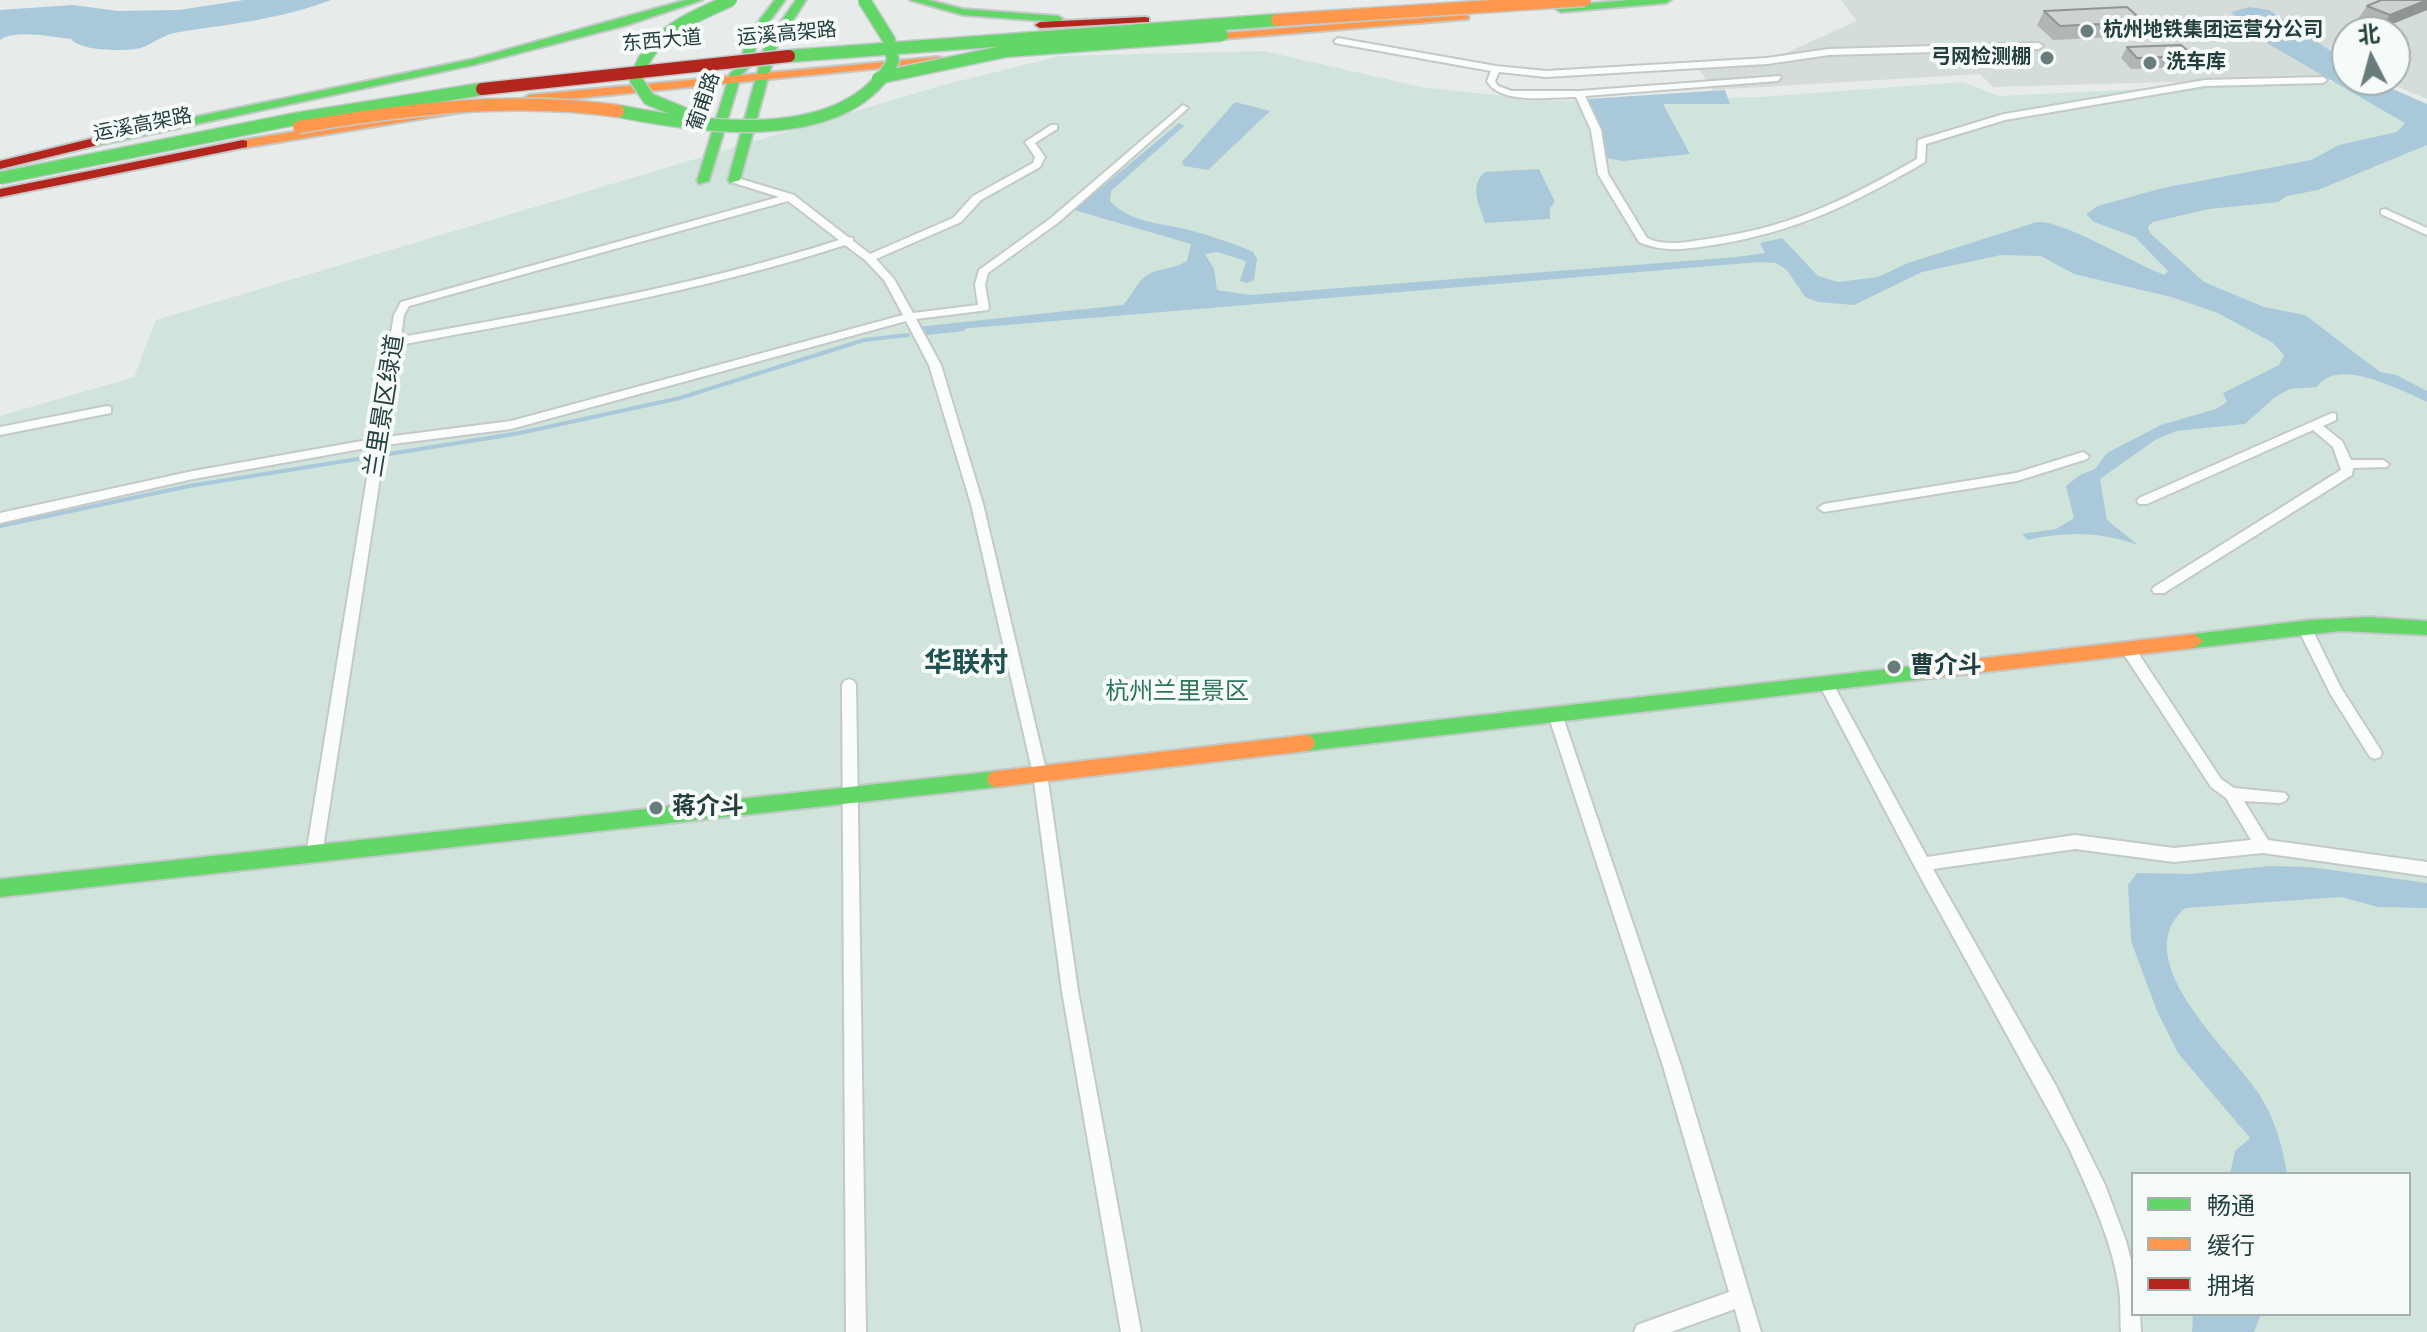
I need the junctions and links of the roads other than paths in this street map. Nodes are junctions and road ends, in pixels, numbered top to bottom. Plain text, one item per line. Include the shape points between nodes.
1 (697, 0) edge
2 (731, 0) edge
3 (780, 0) edge
4 (801, 0) edge
5 (864, 0) edge
6 (915, 0) edge
7 (1456, 0) edge
8 (1477, 0) edge
9 (1527, 0) edge
10 (1585, 0) edge
11 (1597, 0) edge
12 (1666, 0) edge
13 (1181, 18) junction
14 (1040, 25) dead end
15 (1338, 41) dead end
16 (2039, 46) dead end
17 (769, 55) junction
18 (747, 56) junction
19 (1496, 69) junction
20 (763, 76) junction
21 (735, 78) junction
22 (1777, 78) dead end
23 (2323, 80) dead end
24 (1579, 94) junction
25 (1183, 108) dead end
26 (1054, 127) dead end
27 (0, 172) edge
28 (734, 180) joint
29 (703, 181) dead end
30 (0, 186) edge
31 (0, 193) edge
32 (790, 197) junction
33 (2385, 212) dead end
34 (2427, 232) edge
35 (849, 240) junction
36 (869, 258) junction
37 (908, 317) junction
38 (395, 342) junction
39 (107, 410) dead end
40 (2332, 417) dead end
41 (2314, 425) junction
42 (0, 431) edge
43 (379, 450) junction
44 (2083, 456) dead end
45 (2346, 464) junction
46 (2383, 464) dead end
47 (2143, 501) dead end
48 (1824, 508) dead end
49 (0, 518) edge
50 (2159, 590) dead end
51 (2427, 628) edge
52 (2305, 629) junction
53 (2128, 649) junction
54 (1826, 684) junction
55 (849, 685) dead end
56 (1555, 714) junction
57 (2375, 753) dead end
58 (1040, 774) junction
59 (2231, 794) junction
60 (852, 795) junction
61 (2280, 797) dead end
62 (2263, 846) junction
63 (314, 855) junction
64 (1922, 864) junction
65 (2427, 869) edge
66 (0, 888) edge
67 (1739, 1298) junction
68 (856, 1332) edge
69 (1131, 1332) edge
70 (1644, 1332) edge
71 (1751, 1332) edge
72 (2131, 1332) edge

1 - 27 main road via 605,30 94,142
2 - 11 main road, bridge via 668,32 643,54 636,80 649,99 686,115 743,119 801,106 928,62 977,53
3 - 18 main road, 葡甫路 via 755,34
4 - 17 main road, 葡甫路
5 - 30 main road, bridge via 894,44 893,61 883,79 832,111 776,126 720,131 583,104 485,101 311,125
6 - 13 main road via 993,15
7 - 13 main road
8 - 27 main road, 运溪高架路, bridge via 632,63 341,103
9 - 17 main road, 东西大道
10 - 27 main road, 运溪高架路, bridge via 597,74 312,115
12 - 20 main road
13 - 14 main road
15 - 19 street
16 - 19 street via 1829,52 1583,74
17 - 18 main road, 东西大道
17 - 20 main road, 葡甫路
18 - 21 main road, 葡甫路
18 - 27 main road, 东西大道 via 445,90
19 - 24 street via 1491,81 1495,88 1511,94
20 - 21 main road
20 - 28 main road, 葡甫路
21 - 29 main road, 葡甫路
21 - 31 main road via 545,96 264,140
22 - 24 street
23 - 24 street via 2205,83 2004,117 1921,142 1922,160 1826,214 1749,237 1666,247 1643,240 1603,174 1596,130
25 - 37 street via 1055,220 983,272 984,308
26 - 36 street via 1030,142 1040,157 1037,165 977,198 957,220
28 - 32 street
32 - 35 street
32 - 38 street, 兰里景区绿道 via 405,304
33 - 34 street
35 - 36 street
35 - 38 street via 689,285
36 - 37 street via 889,279
37 - 43 street via 511,425
37 - 58 street via 935,365 977,504
38 - 43 street, 兰里景区绿道
39 - 42 street
40 - 41 street
41 - 45 street via 2335,439
41 - 47 street
43 - 49 street via 193,475
43 - 63 street, 兰里景区绿道
44 - 48 street via 2017,477
45 - 46 street
45 - 50 street via 2348,472
51 - 52 main road via 2398,623
52 - 53 main road
52 - 57 street
53 - 54 main road
53 - 59 street via 2216,783
54 - 56 main road
54 - 64 street
55 - 60 street
56 - 58 main road
56 - 67 street via 1672,1066
58 - 60 main road
58 - 69 street via 1070,991
59 - 61 street
59 - 62 street
60 - 63 main road
60 - 68 street
62 - 64 street via 2174,855 2075,842
62 - 65 street
63 - 66 main road
64 - 72 street via 2101,1198 2120,1246
67 - 70 street
67 - 71 street

